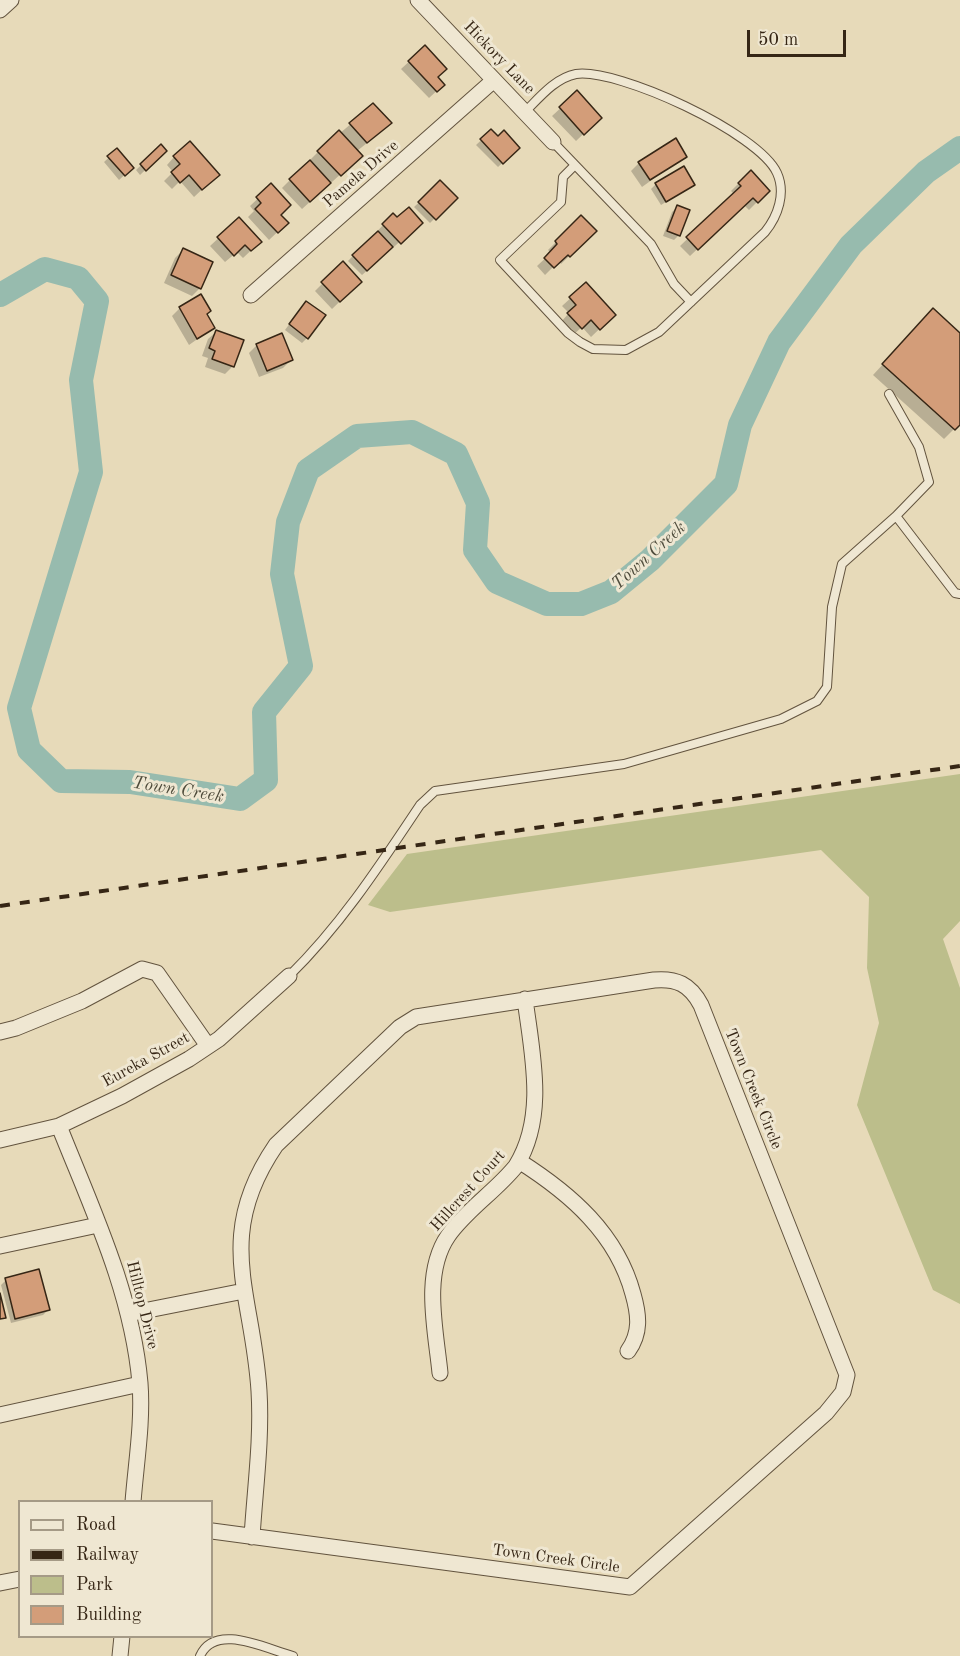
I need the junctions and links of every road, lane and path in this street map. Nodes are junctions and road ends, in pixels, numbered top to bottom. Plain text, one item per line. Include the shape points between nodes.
1 (11, 0) edge
2 (418, 0) edge
3 (0, 10) edge
4 (494, 80) junction
5 (525, 112) junction
6 (554, 142) joint
7 (575, 165) junction
8 (251, 295) dead end
9 (691, 302) junction
10 (889, 394) dead end
11 (896, 516) junction
12 (960, 594) edge
13 (290, 976) joint
14 (525, 999) junction
15 (0, 1032) edge
16 (208, 1046) junction
17 (59, 1126) junction
18 (0, 1140) edge
19 (519, 1161) junction
20 (98, 1225) junction
21 (0, 1246) edge
22 (243, 1291) junction
23 (128, 1314) junction
24 (628, 1351) dead end
25 (440, 1373) dead end
26 (140, 1384) junction
27 (0, 1415) edge
28 (133, 1500) edge
29 (213, 1531) edge
30 (252, 1537) junction
31 (18, 1579) edge
32 (0, 1583) edge
33 (122, 1638) edge
34 (120, 1656) edge
35 (200, 1656) edge
36 (293, 1656) edge

1 - 3 street
2 - 4 street, Hickory Lane
4 - 5 street, Hickory Lane
4 - 8 street, Pamela Drive
5 - 6 street, Hickory Lane
5 - 9 lane via 566,77 590,73 692,108 770,161 781,188 772,224
6 - 7 lane
7 - 9 lane via 651,244 674,284
7 - 9 lane via 563,177 561,202 500,260 568,333 593,349 626,350 644,342
10 - 11 lane via 919,447 929,482
11 - 12 lane via 955,593
11 - 13 lane via 842,564 832,607 827,687 817,701 781,719 624,764 435,791 420,805 346,913
13 - 16 street, Eureka Street
14 - 19 street, Hillcrest Court via 535,1096 531,1128
14 - 22 street, Town Creek Circle via 428,1014 408,1021 291,1128 262,1166 246,1205 240,1250
14 - 30 street, Town Creek Circle via 665,979 679,981 696,996 844,1366 847,1375 843,1392 826,1413 630,1587
15 - 16 street via 82,1001 142,969 157,974
16 - 17 street, Eureka Street via 122,1096
17 - 18 street, Eureka Street
17 - 20 street, Hilltop Drive
19 - 24 street via 576,1202 614,1249 630,1283 638,1321 637,1338
19 - 25 street, Hillcrest Court via 506,1179 461,1221 440,1250 434,1303
20 - 21 street
20 - 23 street, Hilltop Drive
22 - 23 street
22 - 30 street, Town Creek Circle via 259,1392
23 - 26 street, Hilltop Drive
26 - 27 street
26 - 28 street, Hilltop Drive
29 - 30 street, Town Creek Circle
31 - 32 street
33 - 34 street
35 - 36 lane via 209,1643 225,1637

